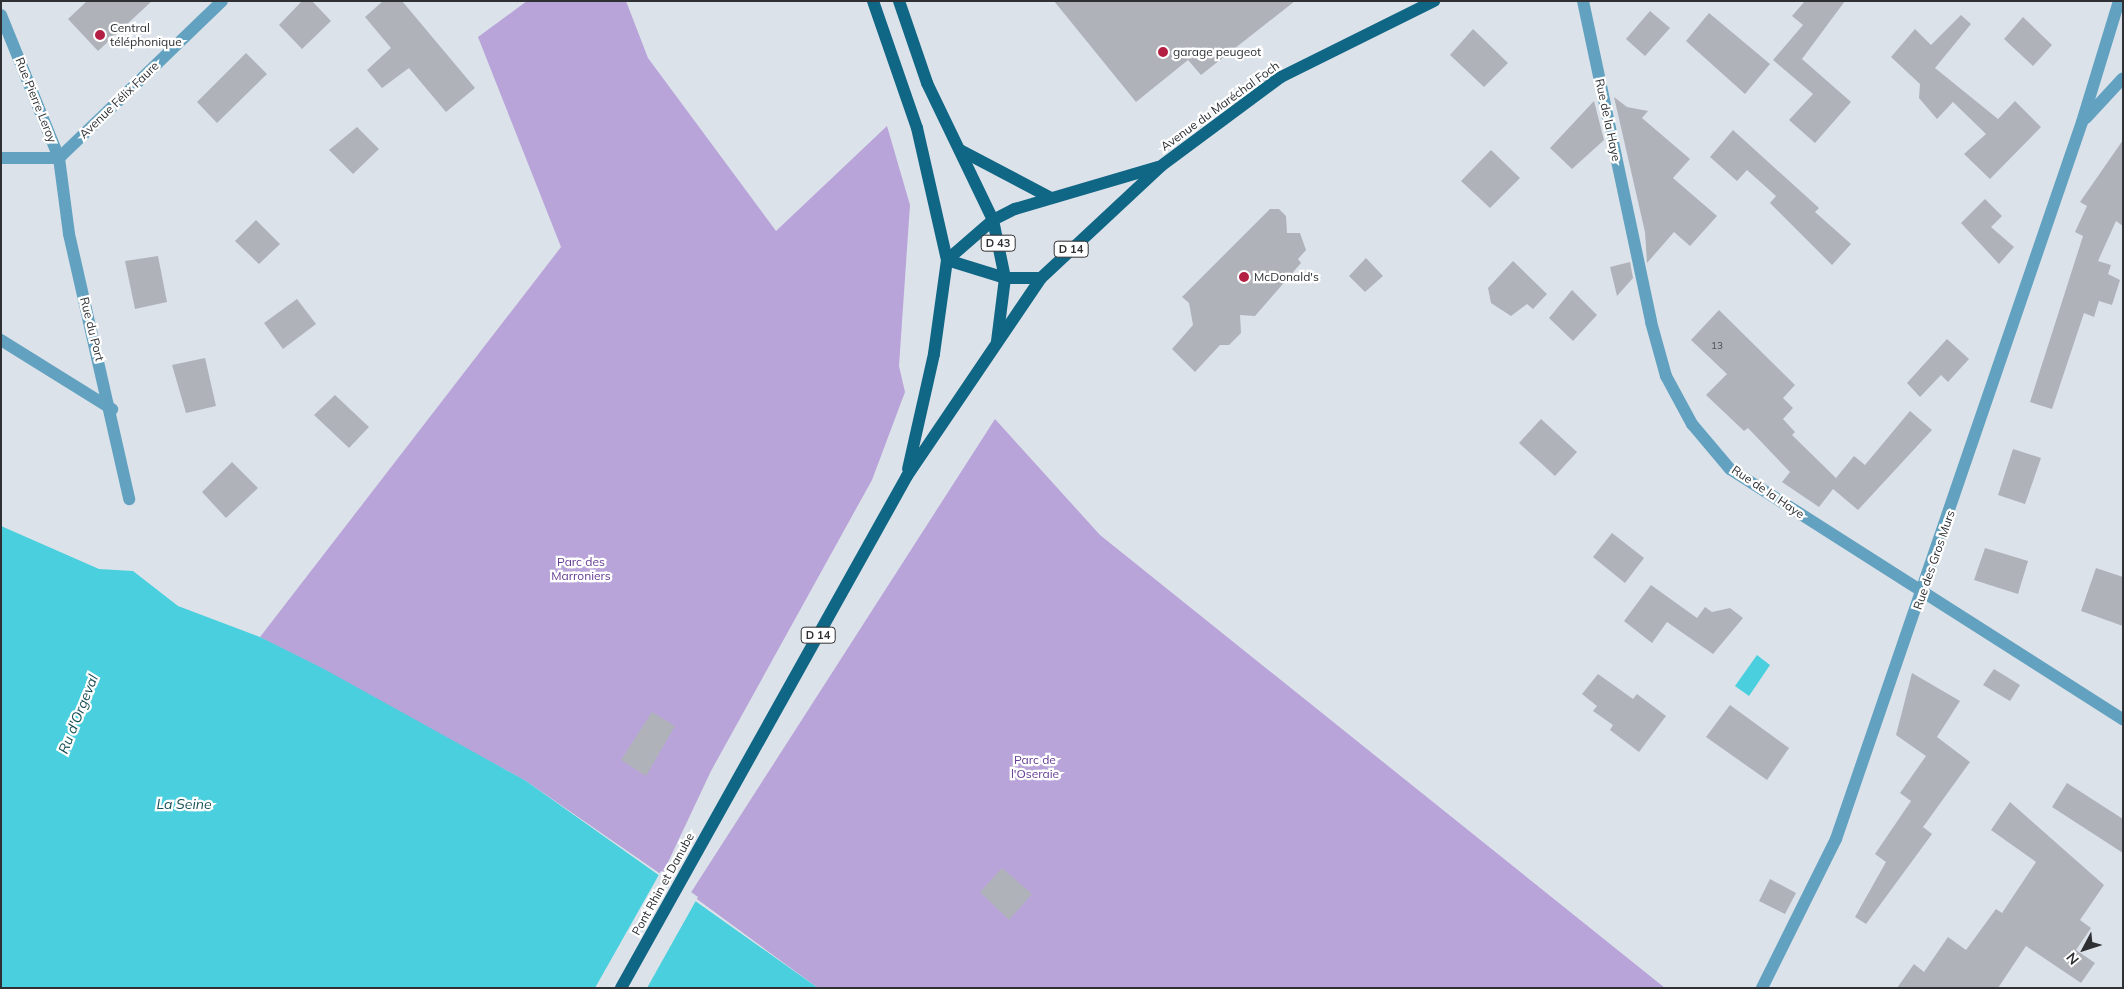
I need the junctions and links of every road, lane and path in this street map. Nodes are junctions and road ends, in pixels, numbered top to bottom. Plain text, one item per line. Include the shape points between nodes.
1 (222, 1) edge
2 (873, 1) edge
3 (899, 1) edge
4 (1583, 1) edge
5 (2119, 1) edge
6 (1432, 2) edge
7 (1, 15) edge
8 (2123, 78) edge
9 (2082, 122) junction
10 (960, 150) junction
11 (1, 158) edge
12 (59, 158) junction
13 (1160, 166) junction
14 (1051, 198) junction
15 (993, 220) junction
16 (947, 260) junction
17 (1005, 278) junction
18 (1041, 278) junction
19 (1, 340) edge
20 (996, 344) junction
21 (112, 409) junction
22 (907, 476) junction
23 (129, 499) dead end
24 (1922, 594) junction
25 (2123, 719) edge
26 (621, 988) edge
27 (1762, 988) edge

1 - 12 street, Avenue Félix Faure
2 - 16 main road via 917,128
3 - 10 main road, D 43 via 927,83
4 - 24 street, Rue de la Haye via 1650,322 1666,376 1692,424 1730,469
5 - 9 street, Rue des Gros Murs
6 - 13 main road, Avenue du Maréchal Foch / D 14 via 1281,77
7 - 12 street, Rue Pierre Leroy
8 - 9 street, Rue des Gros Murs
9 - 24 street, Rue des Gros Murs
10 - 14 main road
10 - 15 main road, D 43
11 - 12 street
12 - 21 street, Rue du Port via 69,234
13 - 14 main road, D 14
13 - 18 main road, D 14
14 - 15 main road, D 14
15 - 16 main road, D 14
15 - 17 main road, D 43
16 - 17 main road
16 - 22 main road, D 14 via 934,354
17 - 18 main road
17 - 20 main road, D 43
18 - 20 main road, D 14
19 - 21 street
20 - 22 main road, D 14
21 - 23 street, Rue du Port
22 - 26 main road, Pont Rhin et Danube / D 14
24 - 25 street, Rue de la Haye
24 - 27 street, Rue des Gros Murs via 1836,839

